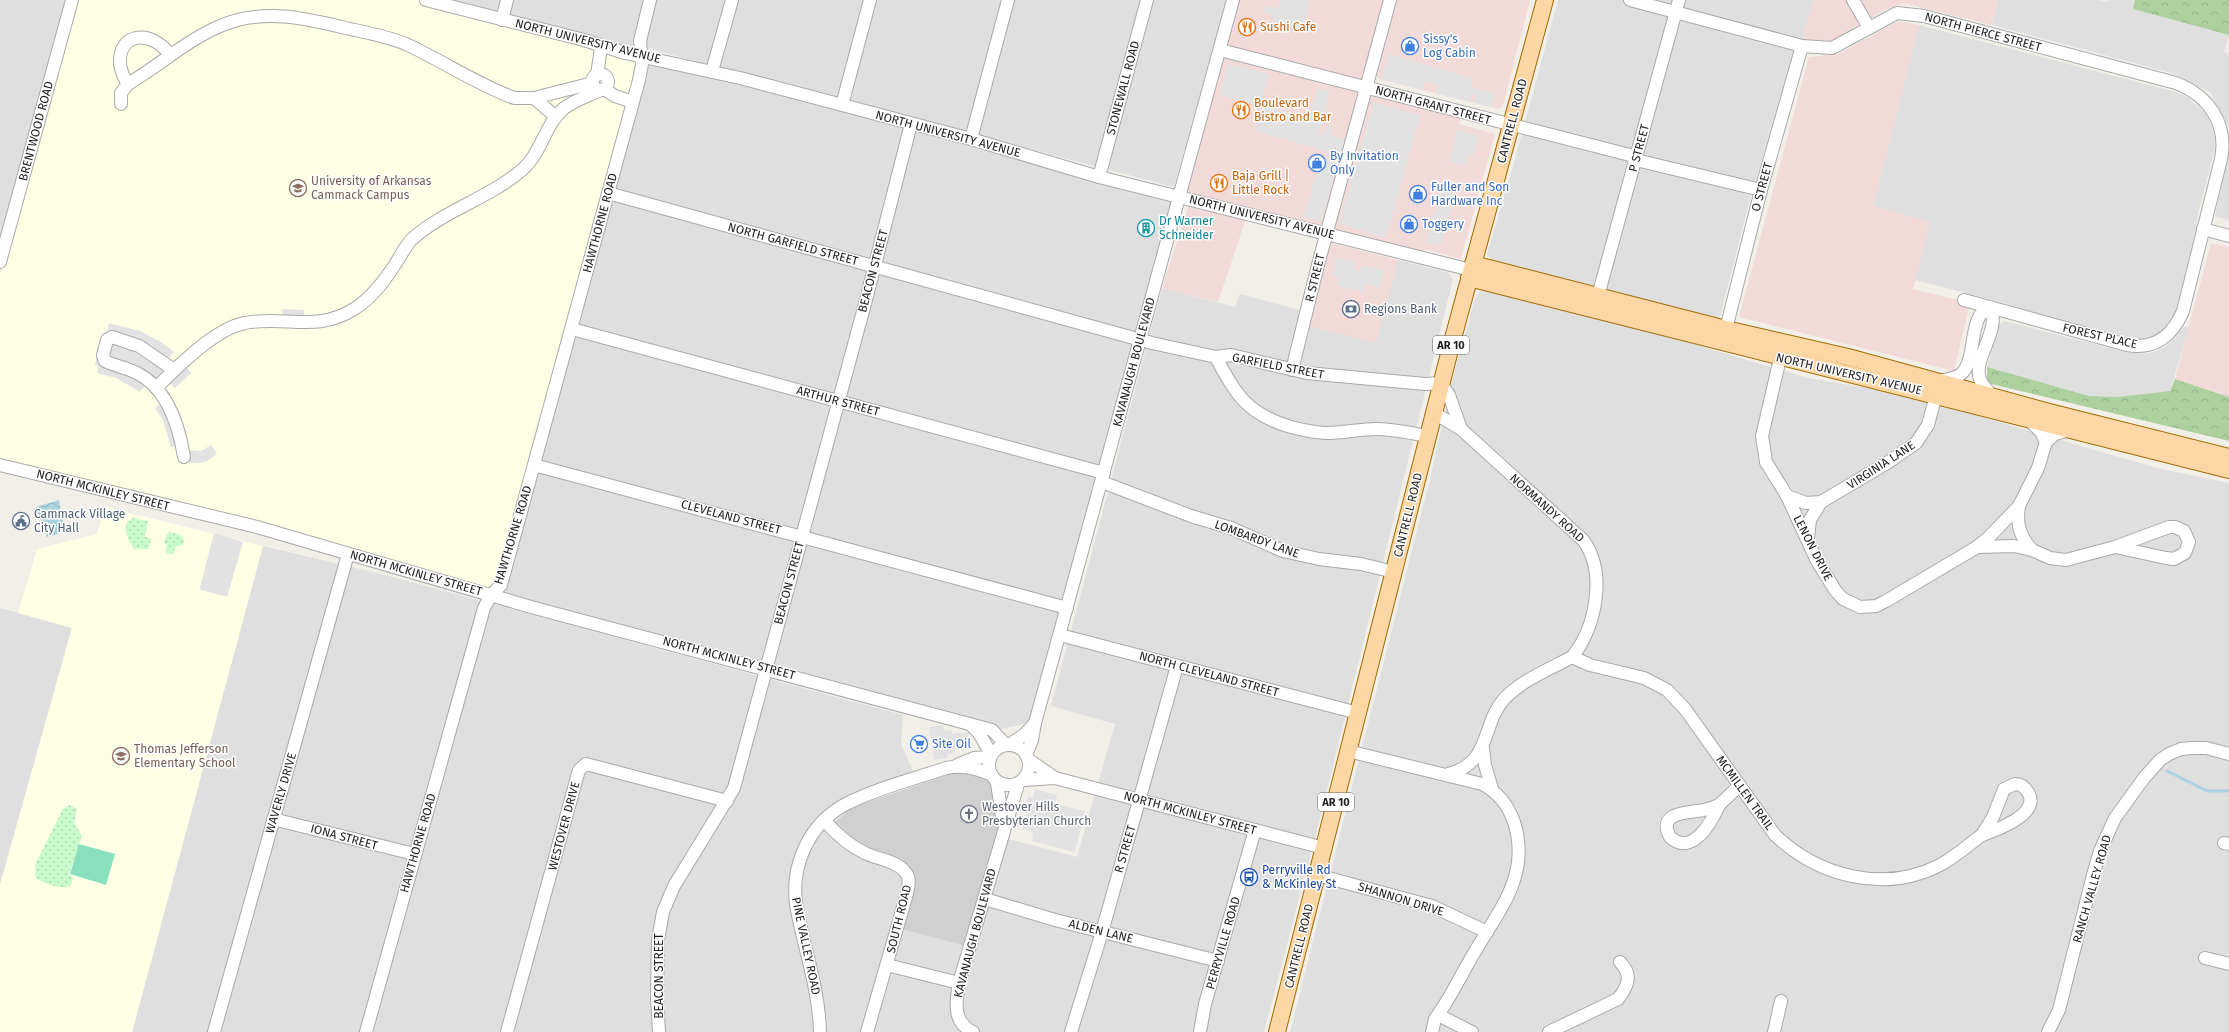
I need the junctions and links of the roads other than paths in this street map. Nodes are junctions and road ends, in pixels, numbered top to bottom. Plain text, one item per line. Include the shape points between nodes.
1 (72, 0) edge
2 (426, 0) edge
3 (507, 0) edge
4 (650, 0) edge
5 (732, 0) edge
6 (870, 0) edge
7 (1008, 0) edge
8 (1146, 0) edge
9 (1233, 0) edge
10 (1390, 0) edge
11 (1545, 0) edge
12 (1630, 0) edge
13 (1679, 0) edge
14 (1853, 0) edge
15 (1676, 12) junction
16 (502, 20) junction
17 (1869, 28) junction
18 (1802, 46) junction
19 (601, 47) junction
20 (1220, 50) junction
21 (170, 55) junction
22 (641, 57) junction
23 (712, 71) junction
24 (128, 84) junction
25 (598, 84) junction
26 (1366, 87) junction
27 (534, 98) junction
28 (633, 102) junction
29 (121, 104) dead end
30 (842, 105) junction
31 (556, 117) junction
32 (911, 124) junction
33 (1511, 125) junction
34 (970, 140) junction
35 (1636, 160) junction
36 (1099, 177) junction
37 (1761, 190) junction
38 (608, 193) junction
39 (1179, 196) junction
40 (2204, 229) junction
41 (1327, 232) junction
42 (2229, 236) edge
43 (0, 262) edge
44 (874, 266) junction
45 (1471, 271) junction
46 (1598, 296) junction
47 (1964, 300) dead end
48 (1990, 307) junction
49 (572, 329) junction
50 (1726, 329) junction
51 (1140, 339) junction
52 (1782, 350) junction
53 (1216, 357) junction
54 (174, 370) junction
55 (1292, 370) junction
56 (1441, 383) junction
57 (156, 388) junction
58 (1938, 388) junction
59 (1993, 396) junction
60 (838, 401) junction
61 (1434, 413) junction
62 (2027, 418) junction
63 (1461, 429) junction
64 (2073, 430) junction
65 (1428, 436) junction
66 (2046, 442) junction
67 (184, 457) dead end
68 (2229, 457) edge
69 (0, 465) edge
70 (534, 466) junction
71 (2229, 470) edge
72 (1103, 478) junction
73 (1787, 496) junction
74 (1821, 502) junction
75 (2019, 506) junction
76 (801, 536) junction
77 (1808, 538) junction
78 (1978, 547) junction
79 (2115, 547) junction
80 (2032, 550) junction
81 (348, 554) junction
82 (1394, 572) junction
83 (491, 595) junction
84 (1067, 608) junction
85 (1060, 634) junction
86 (1572, 657) junction
87 (1177, 666) junction
88 (766, 668) junction
89 (1358, 713) junction
90 (1035, 723) junction
91 (970, 724) junction
92 (1008, 745) junction
93 (1483, 748) junction
94 (1348, 751) junction
95 (2229, 754) edge
96 (991, 756) junction
97 (1027, 758) junction
98 (956, 766) junction
99 (1448, 774) junction
100 (994, 778) junction
101 (1055, 778) junction
102 (1020, 782) junction
103 (1739, 786) junction
104 (1492, 789) junction
105 (1139, 798) junction
106 (727, 801) junction
107 (1719, 805) dead end
108 (274, 819) junction
109 (824, 820) junction
110 (1003, 829) junction
111 (1255, 830) junction
112 (1982, 835) junction
113 (1324, 848) junction
114 (414, 854) junction
115 (1317, 875) junction
116 (985, 899) junction
117 (1102, 932) junction
118 (1487, 932) junction
119 (2205, 958) dead end
120 (1218, 961) junction
121 (1620, 962) dead end
122 (2229, 964) edge
123 (887, 965) junction
124 (960, 983) junction
125 (1781, 1002) dead end
126 (1438, 1015) junction
127 (214, 1032) edge
128 (366, 1032) edge
129 (507, 1032) edge
130 (659, 1032) edge
131 (820, 1032) edge
132 (867, 1032) edge
133 (973, 1032) edge
134 (1071, 1032) edge
135 (1200, 1032) edge
136 (1278, 1032) edge
137 (1432, 1032) edge
138 (1472, 1032) edge
139 (1548, 1032) edge
140 (1774, 1032) edge
141 (2048, 1032) edge

1 - 43 street, BRENTWOOD ROAD
2 - 16 street, NORTH UNIVERSITY AVENUE
3 - 16 street
4 - 22 street, HAWTHORNE ROAD via 642,31
5 - 23 street
6 - 30 street
7 - 34 street
8 - 36 street, STONEWALL ROAD
9 - 20 street, KAVANAUGH BOULEVARD
10 - 26 street, R STREET
11 - 33 main road, CANTRELL ROAD / AR 10
12 - 15 street, NORTH PIERCE STREET
13 - 15 street, P STREET
14 - 17 street
15 - 18 street, NORTH PIERCE STREET
15 - 35 street, P STREET
16 - 19 street, NORTH UNIVERSITY AVENUE via 584,40
17 - 18 street, NORTH PIERCE STREET via 1832,48
17 - 40 street, NORTH PIERCE STREET via 1897,13 1924,16 2141,73 2193,90 2212,110 2219,122 2223,141
18 - 37 street, O STREET
19 - 22 street, NORTH UNIVERSITY AVENUE
19 - 25 street
20 - 26 street, NORTH GRANT STREET
20 - 39 street, KAVANAUGH BOULEVARD
21 - 24 street
21 - 24 street via 162,44 153,39 142,37 131,41 123,49 120,60
21 - 27 street via 226,24 252,17 291,16 400,42 509,96 520,99
22 - 23 street, NORTH UNIVERSITY AVENUE
22 - 28 street, HAWTHORNE ROAD via 639,80
23 - 30 street, NORTH UNIVERSITY AVENUE
24 - 29 street via 122,93
25 - 27 street
25 - 28 street
25 - 31 street
26 - 33 street, NORTH GRANT STREET
26 - 41 street, R STREET
27 - 31 street
28 - 38 street, HAWTHORNE ROAD
30 - 32 street, NORTH UNIVERSITY AVENUE
31 - 54 street via 524,168 501,185 420,233 403,250 374,292 353,310 323,322 238,324
32 - 34 street, NORTH UNIVERSITY AVENUE
32 - 44 street, BEACON STREET
33 - 35 street, NORTH GRANT STREET via 1630,155
33 - 45 main road, CANTRELL ROAD / AR 10
34 - 36 street, NORTH UNIVERSITY AVENUE
35 - 37 street, NORTH GRANT STREET
35 - 46 street, P STREET
36 - 39 street, NORTH UNIVERSITY AVENUE
37 - 50 street, O STREET
38 - 44 street, NORTH GARFIELD STREET
38 - 49 street, HAWTHORNE ROAD
39 - 41 street, NORTH UNIVERSITY AVENUE
39 - 51 street, KAVANAUGH BOULEVARD
40 - 42 street
40 - 48 street, FOREST PLACE via 2178,323 2170,333 2154,344 2127,345
41 - 45 street, NORTH UNIVERSITY AVENUE
41 - 55 street, R STREET
44 - 51 street, NORTH GARFIELD STREET
44 - 60 street, BEACON STREET
45 - 46 main road, NORTH UNIVERSITY AVENUE
45 - 52 main road, NORTH UNIVERSITY AVENUE
45 - 56 main road, CANTRELL ROAD / AR 10
46 - 50 main road, NORTH UNIVERSITY AVENUE
47 - 48 street, FOREST PLACE
48 - 58 street via 1983,310 1978,318 1964,370
48 - 59 street via 1993,312 1992,324 1978,374 1982,384
49 - 60 street, ARTHUR STREET
49 - 70 street, HAWTHORNE ROAD
50 - 52 main road, NORTH UNIVERSITY AVENUE
51 - 53 street, GARFIELD STREET
51 - 72 street, KAVANAUGH BOULEVARD
52 - 58 main road, NORTH UNIVERSITY AVENUE
52 - 73 street, LENON DRIVE via 1762,444 1766,462
53 - 55 street, GARFIELD STREET via 1231,355
53 - 65 street via 1228,382 1240,398 1261,416 1273,422 1321,433 1378,429
54 - 57 street
54 - 57 street via 134,344 112,337 107,340 103,355 105,362 138,374
55 - 56 street, GARFIELD STREET via 1425,384
56 - 61 main road, CANTRELL ROAD / AR 10
56 - 63 street, NORMANDY ROAD via 1449,395
57 - 67 street via 178,426
58 - 59 main road, NORTH UNIVERSITY AVENUE
58 - 62 main road, NORTH UNIVERSITY AVENUE
58 - 74 street, VIRGINIA LANE via 1928,425 1916,443
59 - 68 main road, NORTH UNIVERSITY AVENUE
60 - 72 street, ARTHUR STREET
60 - 76 street, BEACON STREET
61 - 63 street, NORMANDY ROAD
61 - 65 main road, CANTRELL ROAD / AR 10
62 - 64 main road, NORTH UNIVERSITY AVENUE
62 - 66 street via 2041,432
63 - 86 street, NORMANDY ROAD via 1589,547 1597,573 1596,595 1582,642
64 - 66 street via 2055,434
64 - 71 main road, NORTH UNIVERSITY AVENUE
65 - 82 main road, CANTRELL ROAD / AR 10
66 - 75 street, LENON DRIVE via 2038,468
69 - 81 street, NORTH MCKINLEY STREET via 257,527
70 - 76 street, CLEVELAND STREET
70 - 83 street, HAWTHORNE ROAD via 500,585
72 - 82 street, LOMBARDY LANE via 1185,514 1231,528 1283,551
72 - 84 street, KAVANAUGH BOULEVARD
73 - 74 street via 1806,503
73 - 77 street, LENON DRIVE
74 - 77 street, VIRGINIA LANE via 1810,520
75 - 78 street, LENON DRIVE
75 - 80 street via 2019,529
76 - 84 street, CLEVELAND STREET
76 - 88 street, BEACON STREET
77 - 78 street, LENON DRIVE via 1816,559 1835,590 1843,599 1860,606 1876,606 1886,601
78 - 80 street via 2004,545
79 - 79 street via 2174,559 2185,553 2189,542 2184,531 2172,527
79 - 80 street via 2066,560 2050,558
81 - 83 street, NORTH MCKINLEY STREET
81 - 108 street, WAVERLY DRIVE
82 - 89 main road, CANTRELL ROAD / AR 10
83 - 88 street, NORTH MCKINLEY STREET
83 - 114 street, HAWTHORNE ROAD via 484,608
84 - 85 street, KAVANAUGH BOULEVARD
85 - 87 street, NORTH CLEVELAND STREET
85 - 90 street, KAVANAUGH BOULEVARD
86 - 93 street, NORMANDY ROAD via 1522,685 1505,699 1493,717
86 - 103 street, MCMILLEN TRAIL via 1590,665 1644,678 1667,690 1685,709
87 - 89 street, NORTH CLEVELAND STREET
87 - 105 street, R STREET
88 - 91 street, NORTH MCKINLEY STREET
88 - 106 street, BEACON STREET via 736,782
89 - 94 main road, CANTRELL ROAD / AR 10
90 - 92 street
90 - 97 street, KAVANAUGH BOULEVARD
91 - 92 street, NORTH MCKINLEY STREET via 992,730
91 - 96 street via 979,733
92 - 96 street via 996,749
92 - 97 street via 1021,749
93 - 99 street, NORMANDY ROAD via 1465,765
93 - 104 street, NORMANDY ROAD
94 - 99 street
94 - 113 main road, CANTRELL ROAD / AR 10
95 - 141 street, RANCH VALLEY ROAD via 2206,748 2181,749 2169,754 2144,778 2115,818 2100,851 2059,1010
96 - 98 street, PINE VALLEY ROAD via 974,758
96 - 100 street via 988,766
97 - 101 street
97 - 102 street via 1027,774
98 - 100 street via 973,767
98 - 109 street, PINE VALLEY ROAD via 858,798 845,804
99 - 104 street
100 - 102 street via 1011,786
100 - 110 street
101 - 102 street
101 - 105 street, NORTH MCKINLEY STREET
102 - 110 street, KAVANAUGH BOULEVARD
103 - 107 street
103 - 112 street, MCMILLEN TRAIL via 1785,844 1808,861 1823,868 1856,877 1883,881 1911,876 1940,865
104 - 118 street via 1506,804 1512,816 1520,858 1510,892
105 - 111 street, NORTH MCKINLEY STREET
105 - 117 street, R STREET
106 - 129 street, WESTOVER DRIVE via 582,765
106 - 130 street, BEACON STREET via 674,886 663,912 658,940
108 - 114 street, IONA STREET
108 - 127 street, WAVERLY DRIVE
109 - 123 street, SOUTH ROAD via 854,848 895,865 907,873 909,882 906,896
109 - 131 street, PINE VALLEY ROAD via 815,829 802,854 797,867 795,894 814,983
110 - 116 street, KAVANAUGH BOULEVARD
111 - 113 street, NORTH MCKINLEY STREET
111 - 120 street, PERRYVILLE ROAD
112 - 112 street via 2010,823 2026,811 2030,806 2030,796 2024,787 2015,784 2004,789 1993,817
113 - 115 main road, CANTRELL ROAD / AR 10
114 - 128 street, HAWTHORNE ROAD
115 - 118 street, SHANNON DRIVE via 1432,906
115 - 136 main road, CANTRELL ROAD / AR 10
116 - 117 street, ALDEN LANE
116 - 124 street, KAVANAUGH BOULEVARD
117 - 120 street, ALDEN LANE
117 - 134 street, R STREET
118 - 126 street
119 - 122 street
120 - 135 street, PERRYVILLE ROAD via 1205,1004
121 - 139 street via 1626,970 1628,980 1625,990 1618,998
123 - 124 street, SOUTH ROAD
123 - 132 street
124 - 133 street, KAVANAUGH BOULEVARD via 956,1011 963,1025
125 - 140 street
126 - 137 street
126 - 138 street

